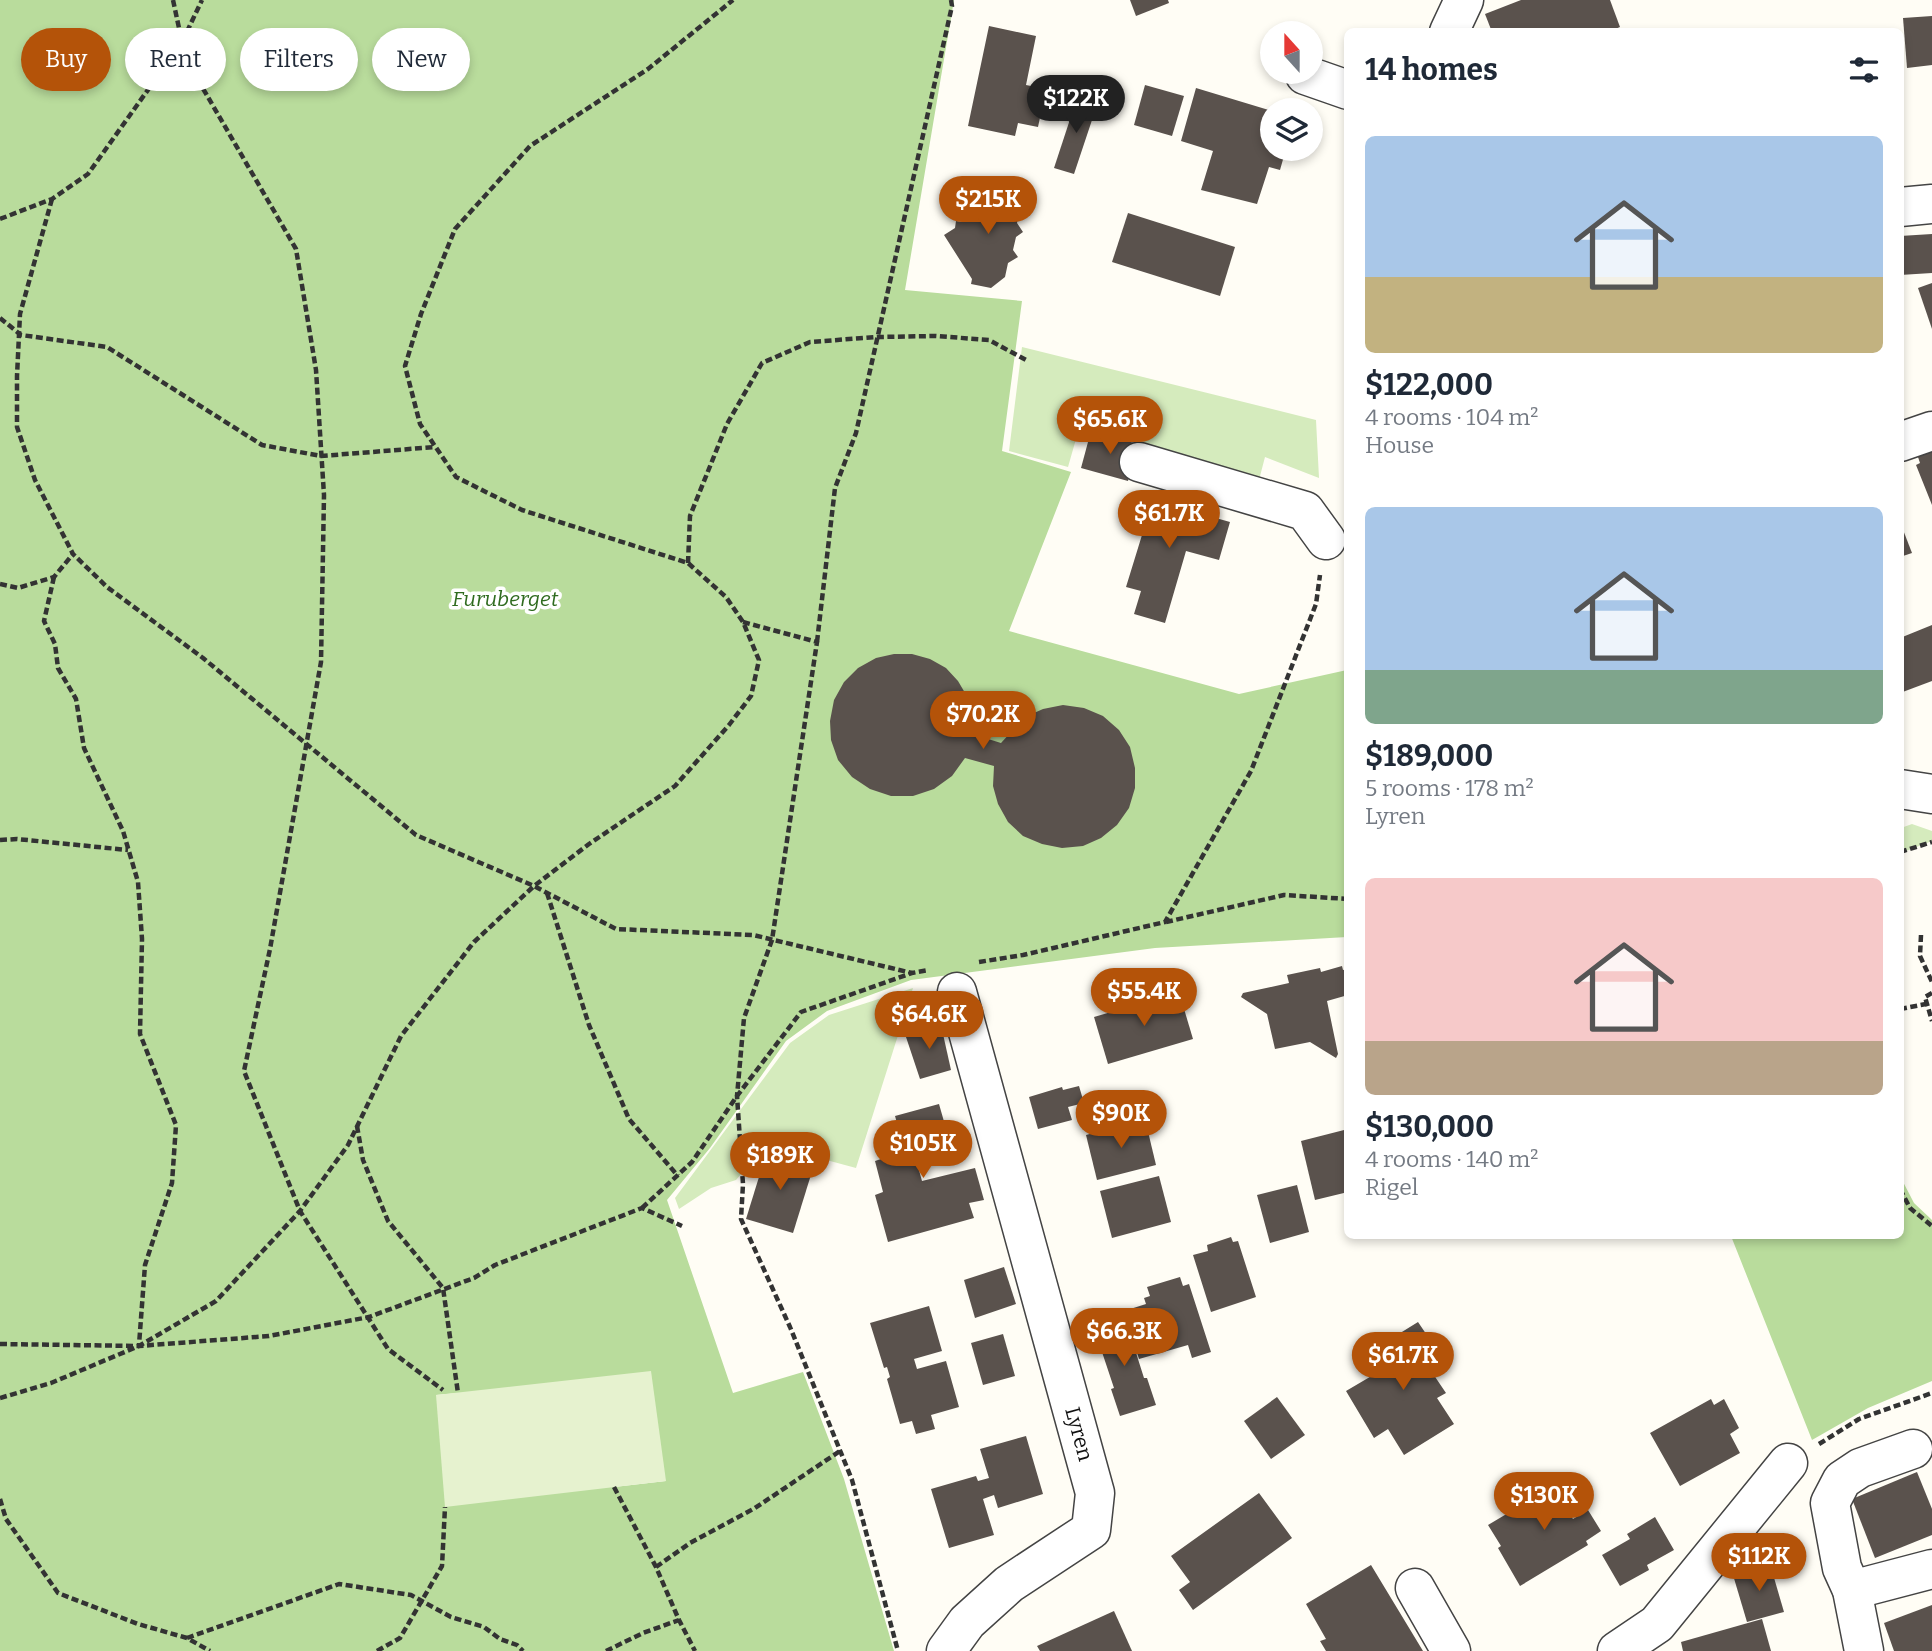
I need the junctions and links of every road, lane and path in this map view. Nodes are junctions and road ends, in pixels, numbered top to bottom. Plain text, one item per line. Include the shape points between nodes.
1 (173, 0) edge
2 (202, 0) edge
3 (733, 0) edge
4 (951, 0) edge
5 (1464, 0) edge
6 (179, 28) edge
7 (189, 28) edge
8 (1451, 28) edge
9 (1323, 81) edge
10 (1344, 89) edge
11 (147, 91) edge
12 (204, 91) edge
13 (52, 199) junction
14 (1932, 204) edge
15 (1904, 207) edge
16 (0, 219) edge
17 (0, 318) edge
18 (21, 335) junction
19 (877, 337) junction
20 (1026, 360) dead end
21 (1932, 431) edge
22 (1904, 441) edge
23 (435, 447) junction
24 (321, 456) junction
25 (1139, 462) dead end
26 (1326, 540) joint
27 (73, 554) junction
28 (688, 563) junction
29 (54, 577) junction
30 (0, 584) edge
31 (743, 622) junction
32 (817, 642) junction
33 (306, 745) junction
34 (1904, 790) edge
35 (1932, 794) edge
36 (0, 840) edge
37 (1932, 842) edge
38 (129, 850) junction
39 (1904, 851) edge
40 (534, 886) junction
41 (547, 893) junction
42 (1344, 899) edge
43 (1165, 922) junction
44 (1921, 935) dead end
45 (772, 940) junction
46 (912, 973) junction
47 (955, 975) junction
48 (1932, 982) edge
49 (1932, 993) edge
50 (1926, 1004) junction
51 (1904, 1009) edge
52 (1932, 1021) edge
53 (737, 1096) junction
54 (357, 1126) junction
55 (678, 1176) junction
56 (1904, 1197) edge
57 (642, 1208) junction
58 (300, 1210) junction
59 (682, 1226) dead end
60 (1932, 1226) edge
61 (443, 1288) junction
62 (369, 1317) junction
63 (0, 1344) edge
64 (139, 1346) junction
65 (443, 1390) dead end
66 (1932, 1392) edge
67 (458, 1393) dead end
68 (0, 1398) edge
69 (1913, 1450) dead end
70 (840, 1451) junction
71 (1788, 1463) joint
72 (614, 1487) dead end
73 (0, 1499) edge
74 (445, 1507) dead end
75 (656, 1567) junction
76 (1932, 1569) edge
77 (1415, 1588) dead end
78 (1852, 1590) junction
79 (422, 1600) junction
80 (679, 1620) junction
81 (187, 1638) junction
82 (210, 1651) edge
83 (377, 1651) edge
84 (523, 1651) edge
85 (606, 1651) edge
86 (695, 1651) edge
87 (898, 1651) edge
88 (946, 1651) edge
89 (1451, 1651) edge
90 (1617, 1651) edge
91 (1864, 1651) edge

1 - 6 path
2 - 7 path
3 - 23 path via 648,69 530,146 456,229 405,366 420,424
4 - 19 path
5 - 8 street
9 - 10 street
11 - 13 path via 88,174
12 - 24 path via 296,249 316,370
13 - 16 path
13 - 18 path via 20,314
14 - 15 street
17 - 18 path
18 - 24 path via 107,347 262,445
18 - 27 path via 17,427 35,480
19 - 20 path via 989,340
19 - 28 path via 810,342 762,363 727,424 690,516
19 - 32 path via 856,433 835,488
21 - 22 street
23 - 24 path
23 - 28 path via 456,477 522,510
24 - 33 path via 321,662
25 - 26 street via 1305,511
26 - 43 path via 1316,604 1251,771
27 - 29 path
27 - 33 path via 107,587 203,658
28 - 31 path via 726,597
29 - 30 path via 18,588
29 - 38 path via 44,621 55,644 58,668 76,699 83,748
31 - 32 path
31 - 40 path via 759,660 751,696 729,725 675,786
32 - 45 path
33 - 40 path via 416,835
33 - 58 path via 244,1071
34 - 35 street
36 - 38 path
37 - 39 path
38 - 64 path via 138,882 142,939 140,1034 176,1125 172,1183 145,1265
40 - 41 path
40 - 54 path via 474,942 401,1036
41 - 45 path via 616,929
41 - 55 path via 589,1025 629,1119
42 - 43 path via 1284,895
43 - 47 path
44 - 48 path via 1920,956
45 - 46 path
45 - 53 path via 744,1018
46 - 47 path
46 - 53 path via 801,1012
47 - 88 street, Lyren via 1095,1493 1091,1530 1009,1584 967,1622
49 - 50 path via 1925,997
50 - 51 path
50 - 52 path
53 - 55 path
53 - 70 path via 741,1219
54 - 58 path
54 - 61 path via 363,1160 388,1221
55 - 57 path
56 - 60 path via 1910,1208
57 - 59 path
57 - 61 path
58 - 62 path
58 - 64 path via 216,1301
61 - 62 path
61 - 67 path
62 - 64 path via 269,1336
62 - 65 path via 388,1349
63 - 64 path
64 - 68 path via 51,1383
66 - 71 path via 1859,1419
69 - 78 street via 1860,1468 1842,1480 1830,1503 1842,1568
70 - 75 path
70 - 87 path
71 - 90 street via 1657,1623
72 - 75 path
73 - 81 path via 6,1519 58,1593
74 - 79 path via 442,1566
75 - 80 path
76 - 78 street
77 - 89 street
78 - 91 street
79 - 81 path via 339,1584
79 - 83 path via 400,1638
79 - 84 path via 451,1617 484,1627
80 - 85 path
80 - 86 path
81 - 82 path

